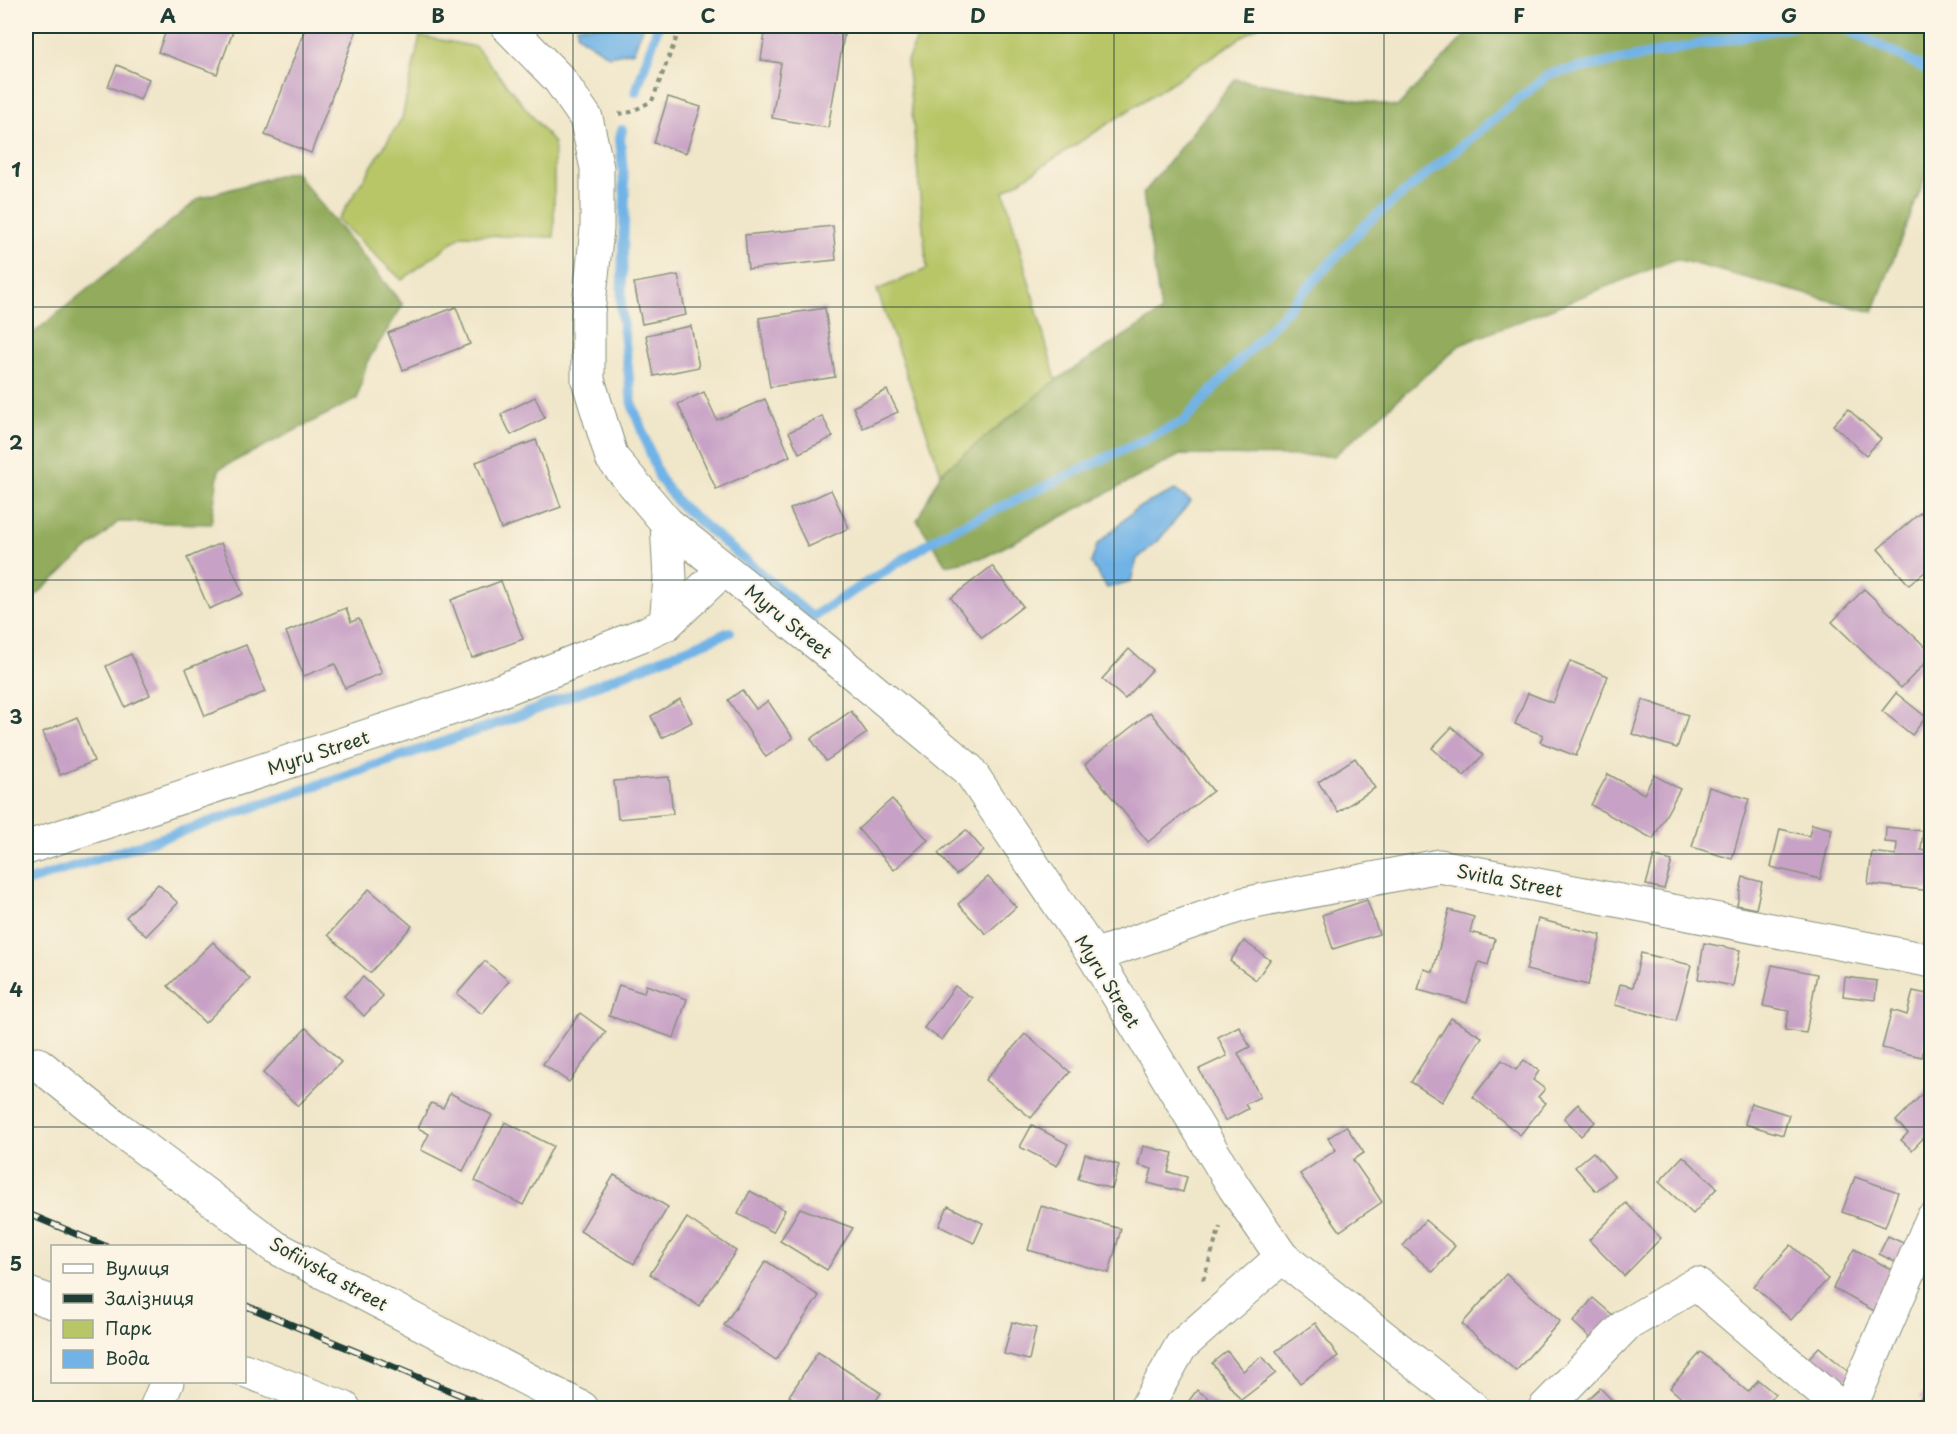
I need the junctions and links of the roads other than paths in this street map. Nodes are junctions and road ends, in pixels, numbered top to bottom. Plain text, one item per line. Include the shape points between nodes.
1 (507, 26) edge
2 (667, 523) junction
3 (724, 569) junction
4 (666, 624) junction
5 (26, 848) edge
6 (1094, 956) junction
7 (1932, 961) edge
8 (38, 1064) dead end
9 (1932, 1219) edge
10 (1281, 1257) junction
11 (26, 1293) edge
12 (51, 1302) edge
13 (246, 1371) edge
14 (167, 1383) edge
15 (156, 1408) edge
16 (344, 1408) edge
17 (582, 1408) edge
18 (1146, 1408) edge
19 (1473, 1408) edge
20 (1545, 1408) edge
21 (1841, 1408) edge
22 (1850, 1408) edge

1 - 2 street, Myru Street via 559,79 586,118 597,168 588,380 612,458
2 - 3 street, Myru Street
2 - 4 street via 670,578
3 - 4 street, Myru Street
3 - 6 street, Myru Street via 969,770
4 - 5 street, Myru Street via 474,701
6 - 7 street, Svitla Street via 1244,904 1438,866
6 - 10 street, Myru Street via 1233,1187
8 - 17 street, Sofiivska street via 275,1247
9 - 22 street
10 - 18 street via 1181,1346
10 - 19 street, Myru Street
11 - 12 street
13 - 16 street
14 - 15 street
20 - 21 street via 1626,1325 1696,1284

